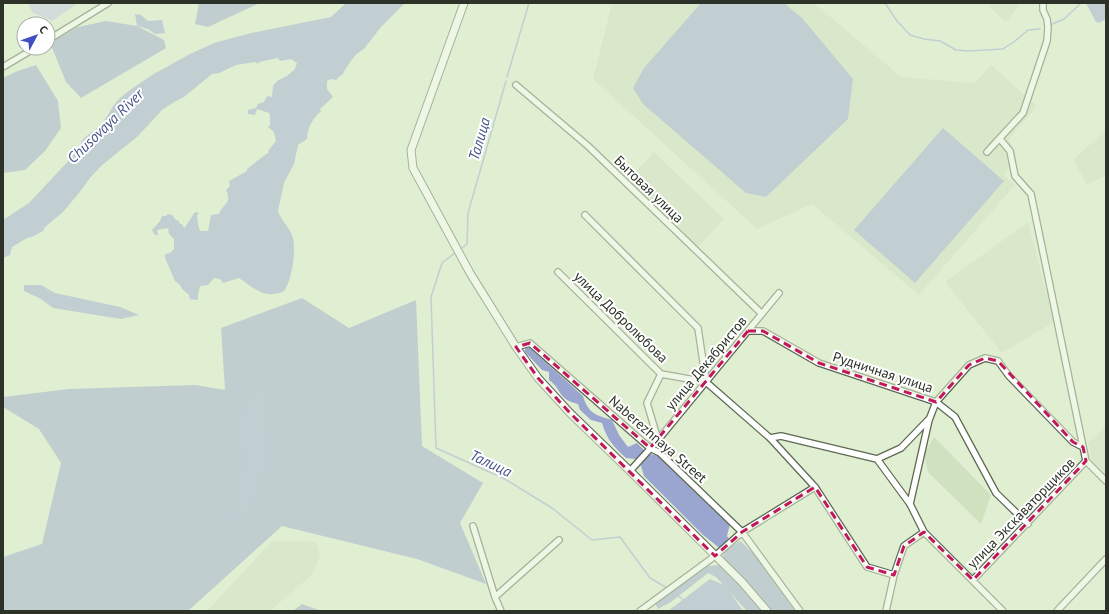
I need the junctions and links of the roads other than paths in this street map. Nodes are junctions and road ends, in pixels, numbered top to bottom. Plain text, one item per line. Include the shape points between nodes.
1 (108, 3) edge
2 (464, 3) edge
3 (1043, 3) edge
4 (56, 35) edge
5 (21, 56) edge
6 (3, 67) edge
7 (516, 85) dead end
8 (1000, 139) junction
9 (987, 152) dead end
10 (585, 215) dead end
11 (558, 272) dead end
12 (779, 293) dead end
13 (762, 314) junction
14 (748, 331) junction
15 (516, 348) junction
16 (661, 374) junction
17 (706, 382) junction
18 (936, 402) junction
19 (929, 420) junction
20 (770, 438) junction
21 (658, 440) junction
22 (1083, 447) junction
23 (650, 448) junction
24 (877, 459) junction
25 (1086, 461) junction
26 (630, 470) junction
27 (1106, 481) edge
28 (815, 487) junction
29 (910, 504) junction
30 (1028, 524) junction
31 (473, 526) dead end
32 (742, 532) junction
33 (924, 532) junction
34 (559, 540) dead end
35 (715, 556) junction
36 (1106, 559) edge
37 (894, 574) junction
38 (973, 580) junction
39 (495, 597) junction
40 (501, 611) edge
41 (640, 611) edge
42 (767, 611) edge
43 (800, 611) edge
44 (886, 611) edge
45 (1003, 611) edge
46 (1057, 611) edge

1 - 4 street
2 - 15 street via 411,150 413,168 470,273
3 - 8 street via 1048,27 1047,41 1023,113
5 - 6 street
7 - 13 street, Бытовая улица via 588,146
8 - 9 street
8 - 22 street via 1010,151 1015,176 1031,194
10 - 17 street via 698,328
11 - 16 street, улица Добролюбова
12 - 13 street, улица Декабристов
13 - 14 street, улица Декабристов
14 - 17 street, улица Декабристов
14 - 18 street, Рудничная улица via 763,330 819,363
15 - 23 street, Naberezhnaya Street via 530,343
15 - 26 street via 538,378 570,413
16 - 17 street, улица Добролюбова
16 - 21 street via 647,403
17 - 20 street
17 - 21 street, улица Декабристов
18 - 19 street
18 - 22 street via 969,365 985,358 998,361 1009,376 1073,442
18 - 30 street, Рудничная улица via 955,417 996,493
19 - 24 street via 901,448
19 - 29 street
20 - 24 street via 781,436
20 - 28 street
21 - 23 street, улица Декабристов
22 - 25 street
23 - 26 street, улица Декабристов
23 - 32 street, Naberezhnaya Street via 660,453
24 - 29 street
25 - 27 street
25 - 30 street, улица Экскаваторщиков
26 - 35 street
28 - 32 street
28 - 37 street via 867,567
29 - 33 street
30 - 38 street, улица Экскаваторщиков
31 - 39 street
32 - 35 street
32 - 43 street, Naberezhnaya Street
33 - 37 street via 904,546
33 - 38 street
34 - 39 street
35 - 41 street
35 - 42 street
36 - 46 street
37 - 44 street
38 - 45 street
39 - 40 street

